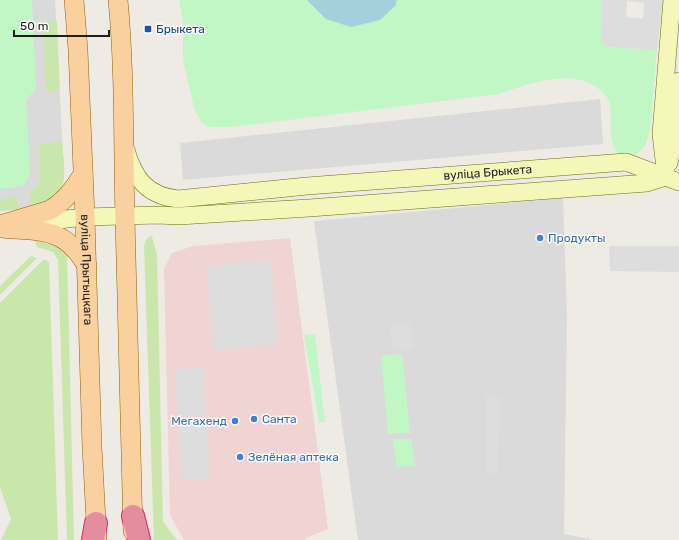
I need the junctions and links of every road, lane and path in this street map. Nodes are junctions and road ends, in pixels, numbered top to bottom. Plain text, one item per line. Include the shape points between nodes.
1 (74, 0) edge
2 (118, 0) edge
3 (672, 0) edge
4 (679, 81) edge
5 (125, 144) junction
6 (502, 172) junction
7 (83, 174) junction
8 (672, 180) edge
9 (307, 186) junction
10 (504, 194) junction
11 (309, 208) junction
12 (85, 217) junction
13 (125, 217) junction
14 (0, 226) edge
15 (87, 266) junction
16 (133, 516) junction
17 (96, 534) edge
18 (134, 540) edge
19 (138, 540) edge

1 - 7 main road, вуліца Прытыцкага
2 - 5 main road via 122,38
3 - 8 street via 661,134
4 - 8 street
5 - 9 street, вуліца Брыкета via 130,165 139,179 151,191 166,198 178,199
5 - 13 main road
6 - 8 street, вуліца Брыкета via 626,162
6 - 9 street, вуліца Брыкета
6 - 10 street
7 - 12 main road, вуліца Прытыцкага
7 - 14 main road via 73,190 57,206
8 - 10 street, вуліца Брыкета
9 - 11 street
10 - 11 street, вуліца Брыкета
11 - 13 street, вуліца Брыкета
12 - 13 street, вуліца Брыкета
12 - 14 street, вуліца Брыкета
12 - 15 main road, вуліца Прытыцкага
13 - 16 main road
14 - 15 main road via 53,234 70,243
15 - 17 main road, вуліца Прытыцкага
16 - 18 main road
16 - 19 highway

